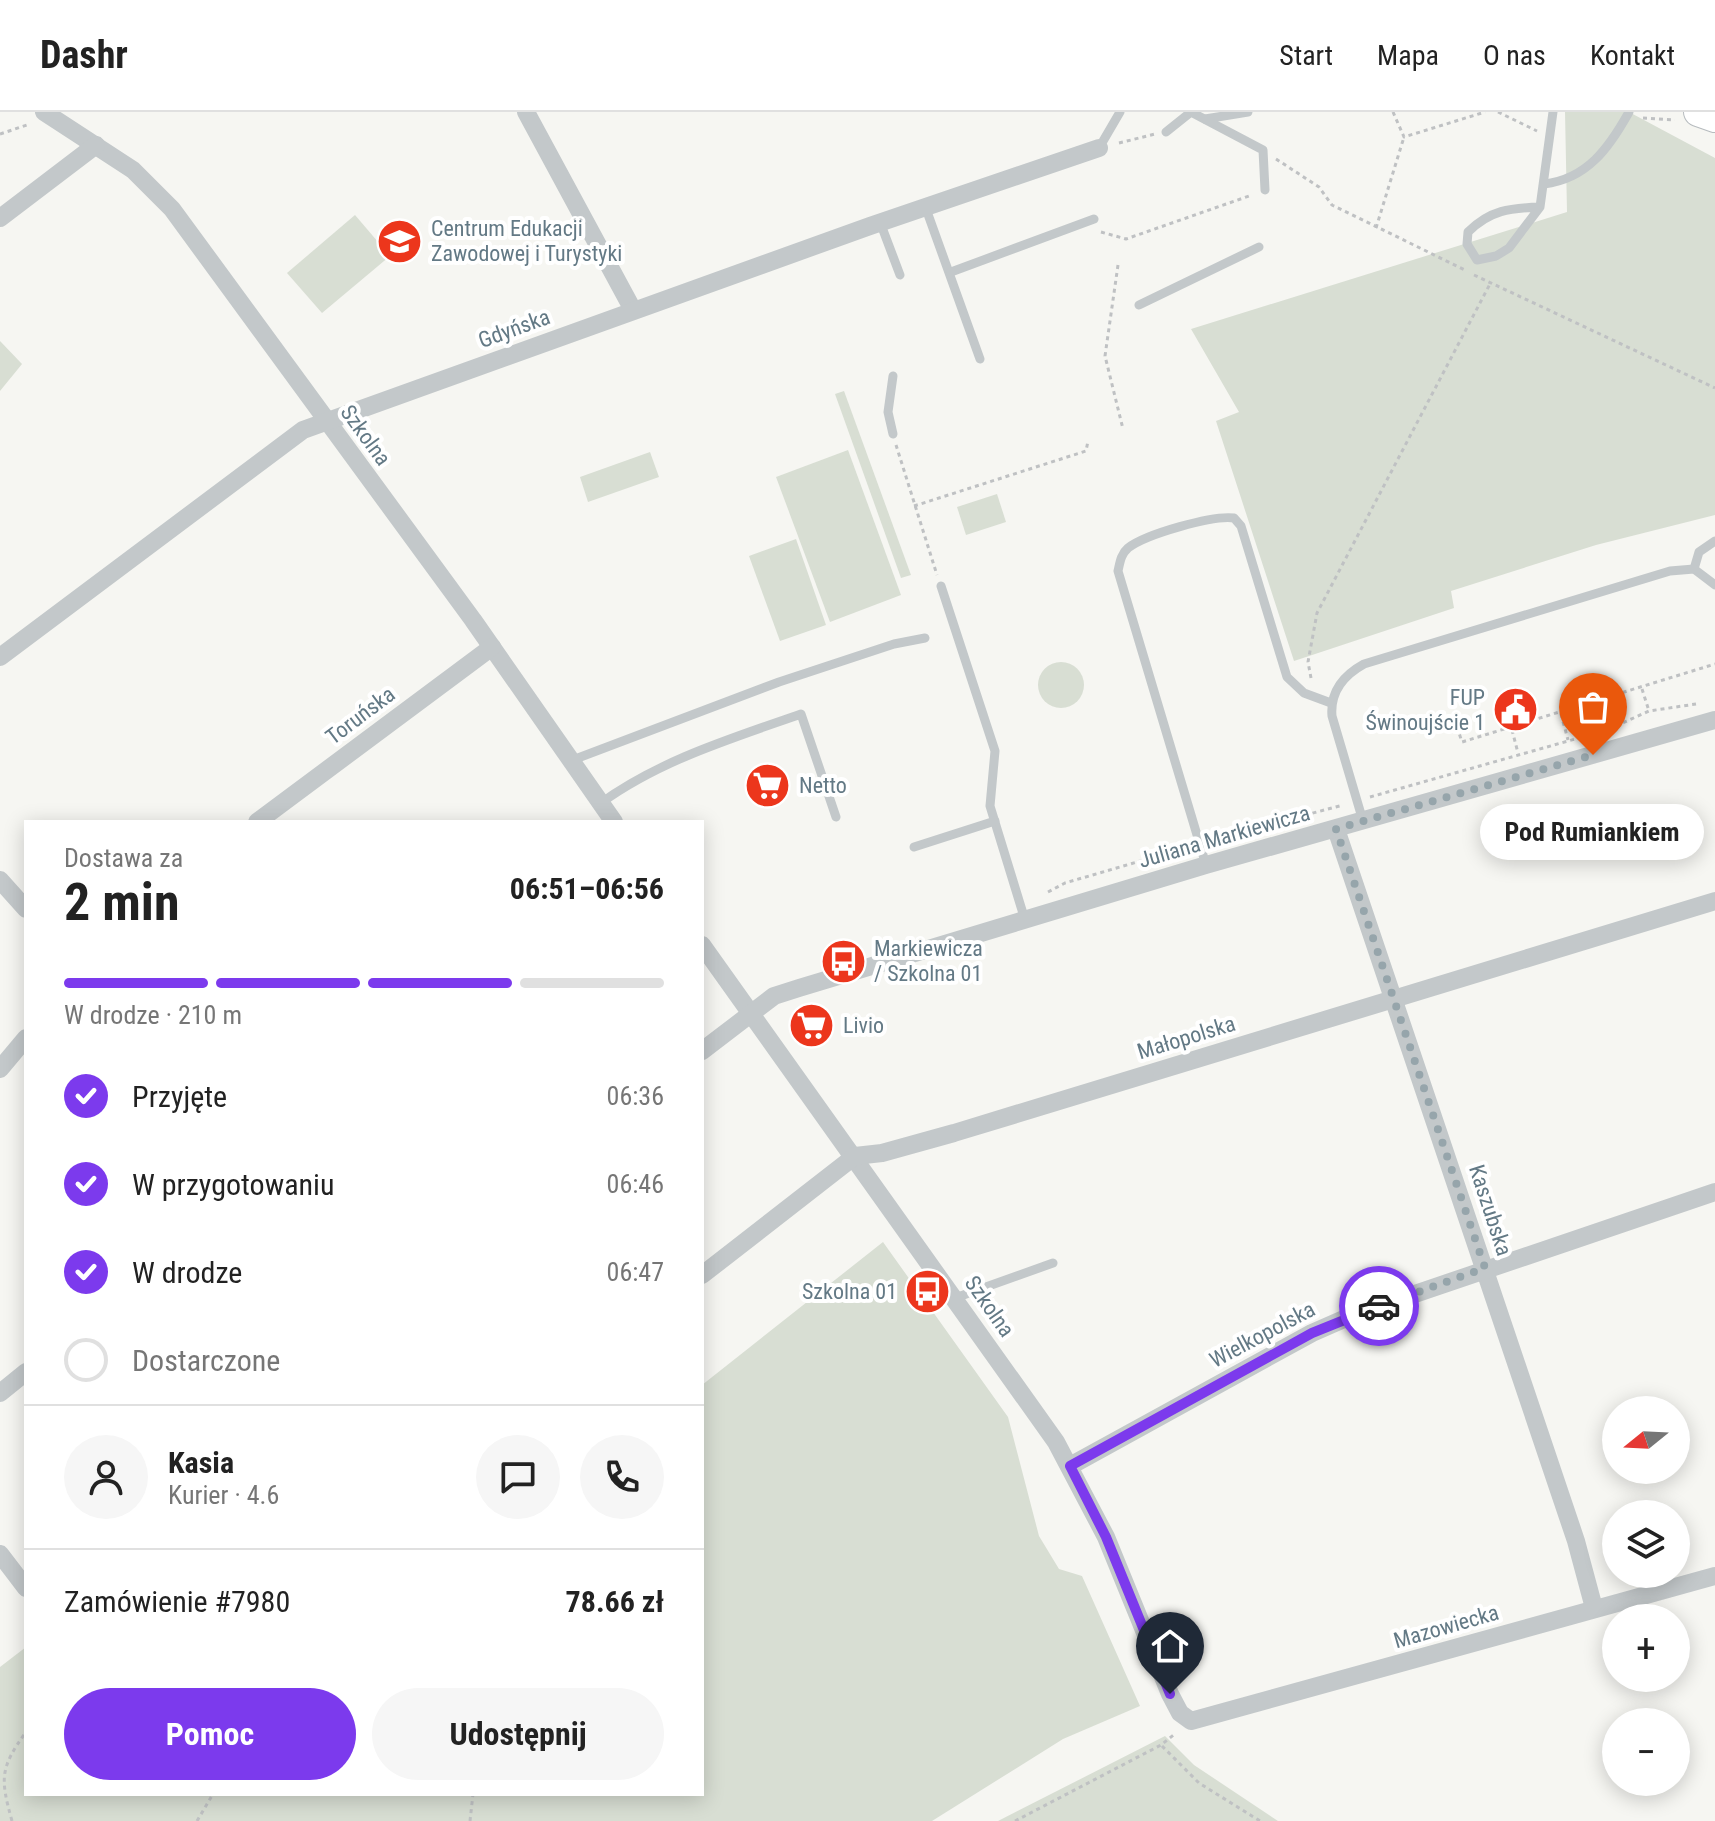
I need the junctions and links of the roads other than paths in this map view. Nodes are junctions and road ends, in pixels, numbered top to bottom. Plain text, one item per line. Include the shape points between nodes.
1 (45, 112) edge
2 (526, 112) edge
3 (1120, 112) edge
4 (1248, 112) edge
5 (1553, 112) edge
6 (1634, 114) edge
7 (1691, 116) edge
8 (1715, 118) edge
9 (1205, 119) junction
10 (1161, 132) road end
11 (96, 145) junction
12 (1099, 148) joint
13 (1544, 184) junction
14 (1265, 190) road end
15 (925, 206) junction
16 (1540, 207) junction
17 (0, 218) edge
18 (1094, 219) dead end
19 (880, 222) junction
20 (1259, 247) dead end
21 (951, 272) junction
22 (900, 275) dead end
23 (1139, 305) dead end
24 (633, 310) junction
25 (980, 359) dead end
26 (893, 376) dead end
27 (327, 423) junction
28 (893, 434) road end
29 (1715, 541) edge
30 (1694, 569) junction
31 (1715, 585) edge
32 (941, 586) road end
33 (925, 638) dead end
34 (492, 647) junction
35 (0, 657) edge
36 (1331, 703) junction
37 (1715, 720) edge
38 (570, 761) junction
39 (600, 803) junction
40 (836, 817) dead end
41 (260, 820) edge
42 (613, 820) edge
43 (995, 821) junction
44 (1363, 821) junction
45 (1336, 829) junction
46 (914, 847) dead end
47 (1206, 865) junction
48 (0, 880) edge
49 (1715, 901) edge
50 (24, 907) edge
51 (1025, 920) junction
52 (704, 948) edge
53 (1396, 998) junction
54 (751, 1012) junction
55 (24, 1040) edge
56 (704, 1049) edge
57 (0, 1069) edge
58 (855, 1156) junction
59 (1715, 1192) edge
60 (1053, 1263) dead end
61 (1485, 1268) junction
62 (704, 1273) edge
63 (955, 1298) junction
64 (24, 1374) edge
65 (0, 1393) edge
66 (1070, 1466) junction
67 (0, 1554) edge
68 (1715, 1576) edge
69 (24, 1585) edge
70 (1594, 1608) junction
71 (1191, 1721) joint

1 - 11 street, Szkolna
2 - 24 street
3 - 12 lane
4 - 9 lane
5 - 13 lane
6 - 13 lane via 1590,165 1563,182
7 - 8 main road
9 - 10 lane via 1191,112
9 - 14 lane via 1263,150
11 - 17 street
11 - 27 street, Szkolna via 133,170 172,209
12 - 15 street, Gdyńska
13 - 16 lane
15 - 19 street, Gdyńska
15 - 21 lane
16 - 16 lane via 1508,208 1483,217 1468,232 1467,244 1477,260 1509,248
18 - 21 lane
19 - 22 lane
19 - 24 street, Gdyńska
20 - 23 lane
21 - 25 lane
24 - 27 street, Gdyńska
26 - 28 lane via 888,412
27 - 34 street, Szkolna
27 - 35 street, Gdyńska via 303,430
29 - 30 lane via 1699,552
30 - 31 lane
30 - 36 lane via 1670,571 1364,664 1349,672
32 - 43 lane via 995,751 990,806
33 - 38 lane via 779,682
34 - 38 street, Szkolna
34 - 41 street, Toruńska
36 - 44 lane
36 - 47 lane via 1304,693 1287,677 1241,526 1234,518 1148,539 1120,558 1118,571
37 - 44 street, Juliana Markiewicza
38 - 39 street, Szkolna
39 - 40 lane via 687,756 801,714
39 - 42 street, Szkolna
43 - 46 lane
43 - 51 lane
44 - 45 street, Juliana Markiewicza
45 - 47 street, Juliana Markiewicza
45 - 53 street, Kaszubska
47 - 51 street, Juliana Markiewicza
48 - 50 street
49 - 53 street, Małopolska
51 - 54 street, Juliana Markiewicza via 774,996
52 - 54 street, Szkolna
53 - 58 street, Małopolska via 954,1133
53 - 61 street, Kaszubska
54 - 56 street, Juliana Markiewicza
54 - 58 street, Szkolna
55 - 57 street
58 - 62 street, Małopolska
58 - 63 street, Szkolna
59 - 61 street, Wielkopolska
60 - 63 lane
61 - 66 street, Wielkopolska via 1312,1333
61 - 70 street, Kaszubska
63 - 66 street, Szkolna
64 - 65 street
66 - 71 street, Szkolna via 1106,1537 1170,1694
67 - 69 street
68 - 70 street, Mazowiecka
70 - 71 street, Mazowiecka

